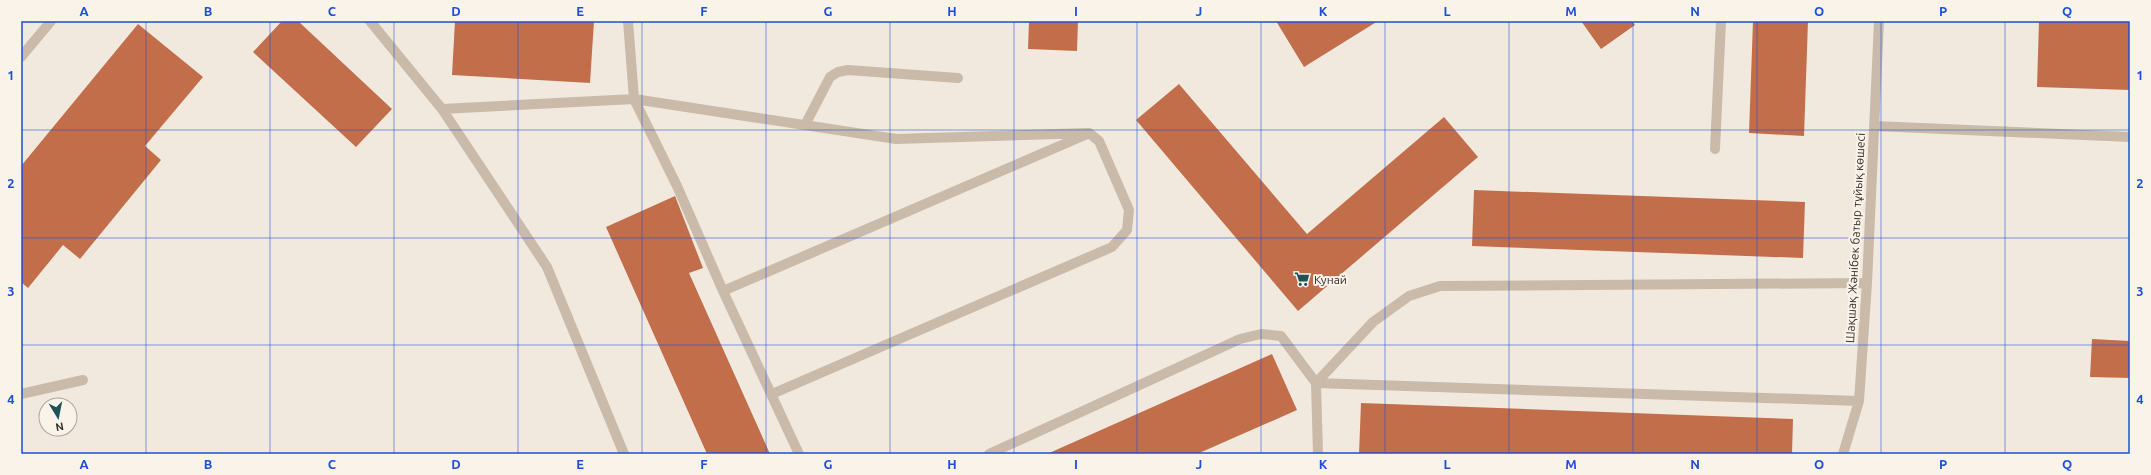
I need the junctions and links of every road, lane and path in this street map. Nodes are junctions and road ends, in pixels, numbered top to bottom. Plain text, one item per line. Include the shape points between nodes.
1 (51, 21) edge
2 (370, 21) edge
3 (628, 21) edge
4 (1721, 21) edge
5 (1879, 21) edge
6 (21, 57) edge
7 (958, 78) dead end
8 (634, 99) junction
9 (442, 109) junction
10 (804, 125) junction
11 (1874, 126) junction
12 (1089, 133) junction
13 (2130, 137) edge
14 (1716, 149) dead end
15 (1867, 283) junction
16 (723, 291) junction
17 (83, 380) dead end
18 (1316, 384) junction
19 (21, 394) edge
20 (772, 394) junction
21 (1859, 400) junction
22 (624, 454) edge
23 (799, 454) edge
24 (989, 454) edge
25 (1318, 454) edge
26 (1843, 454) edge

1 - 6 lane
2 - 9 lane
3 - 8 lane
4 - 14 lane
5 - 11 lane, Шақшақ Жәнібек батыр тұйық көшесі
7 - 10 lane via 848,70 838,72 830,77
8 - 9 lane
8 - 10 lane
8 - 16 lane via 677,186
9 - 22 lane via 547,267
10 - 12 lane via 896,139
11 - 13 lane
11 - 15 lane, Шақшақ Жәнібек батыр тұйық көшесі
12 - 16 lane
12 - 20 lane via 1099,141 1129,210 1127,230 1112,247
15 - 18 lane via 1440,286 1409,296 1373,322
15 - 21 lane, Шақшақ Жәнібек батыр тұйық көшесі
16 - 20 lane
17 - 19 lane
18 - 21 lane
18 - 24 lane via 1281,336 1261,334 1240,340
18 - 25 lane
20 - 23 lane
21 - 26 lane, Шақшақ Жәнібек батыр тұйық көшесі

